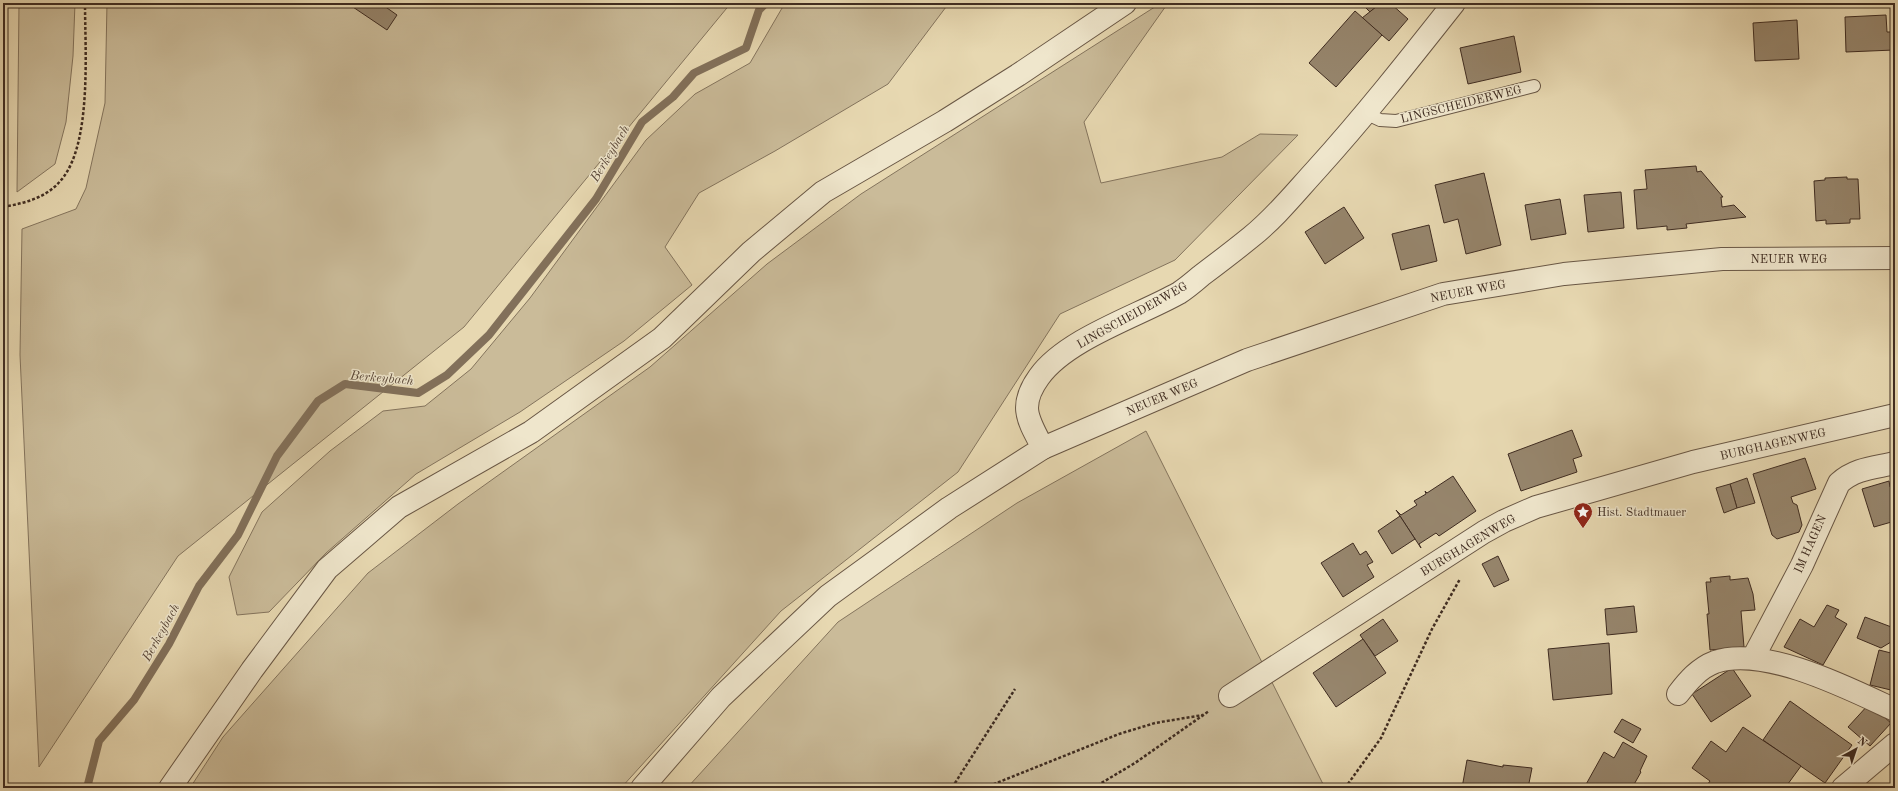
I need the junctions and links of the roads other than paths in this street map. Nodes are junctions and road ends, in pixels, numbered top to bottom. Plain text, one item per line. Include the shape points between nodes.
1 (1125, 3) edge
2 (1454, 3) edge
3 (1534, 86) dead end
4 (1365, 113) junction
5 (1895, 258) edge
6 (1895, 415) edge
7 (1043, 448) junction
8 (1895, 463) edge
9 (1753, 658) junction
10 (1678, 694) dead end
11 (1230, 696) road end
12 (1895, 710) edge
13 (1895, 744) edge
14 (170, 788) edge
15 (642, 788) edge
16 (1843, 788) edge

1 - 14 street via 958,112 823,192 751,252 662,338 531,432 399,507 327,569 252,670
2 - 4 street, LINGSCHEIDERWEG
3 - 4 lane, LINGSCHEIDERWEG via 1396,121 1380,120
4 - 7 street, LINGSCHEIDERWEG via 1295,193 1253,236 1180,292 1110,326 1051,364 1039,377 1026,405 1028,419
5 - 7 street, NEUER WEG via 1722,259 1564,274 1443,294 1247,360
6 - 11 street, BURGHAGENWEG via 1693,462 1536,507 1484,532
7 - 15 street, NEUER WEG via 949,508 828,596 721,697
8 - 9 street, IM HAGEN via 1860,469 1839,483 1802,565
9 - 10 street via 1715,662 1700,671
9 - 12 street via 1818,677
13 - 16 street

